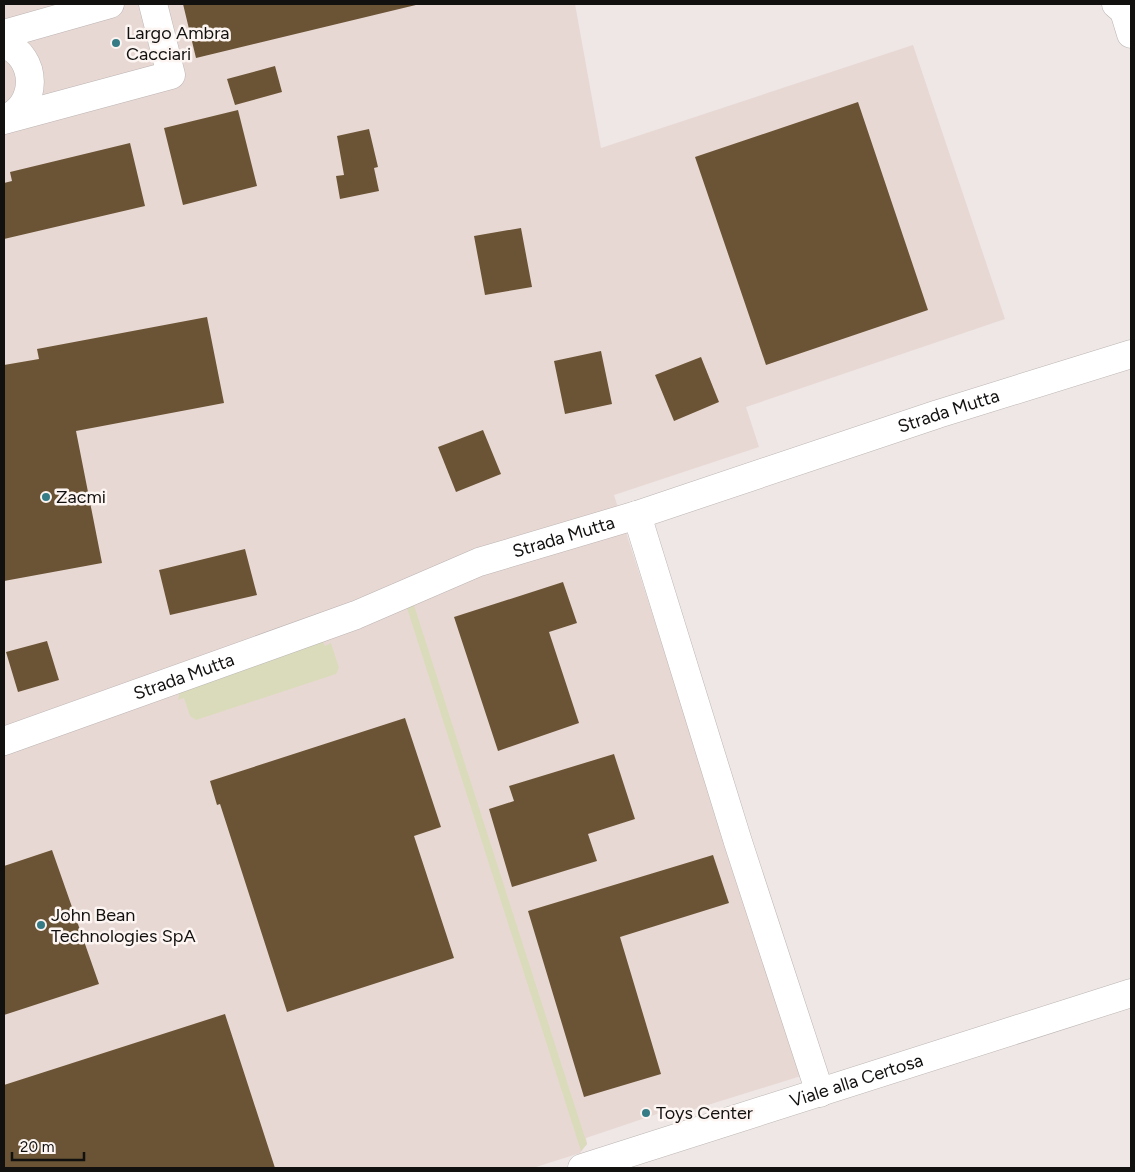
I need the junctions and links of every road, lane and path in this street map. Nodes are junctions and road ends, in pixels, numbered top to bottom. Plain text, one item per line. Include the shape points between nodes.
1 (110, 4) edge
2 (153, 4) edge
3 (1116, 4) edge
4 (4, 34) edge
5 (1131, 34) edge
6 (4, 44) edge
7 (4, 120) edge
8 (1131, 354) edge
9 (637, 515) junction
10 (4, 741) edge
11 (1131, 993) edge
12 (820, 1093) junction
13 (582, 1168) edge

1 - 4 street
2 - 7 street via 172,75
3 - 5 street via 1124,12
6 - 7 street via 18,51 26,61 30,86 27,99 19,110
8 - 9 street, Strada Mutta via 938,414
9 - 10 street, Strada Mutta via 479,562 356,615
9 - 12 street
11 - 12 street, Viale alla Certosa
12 - 13 street, Viale alla Certosa

